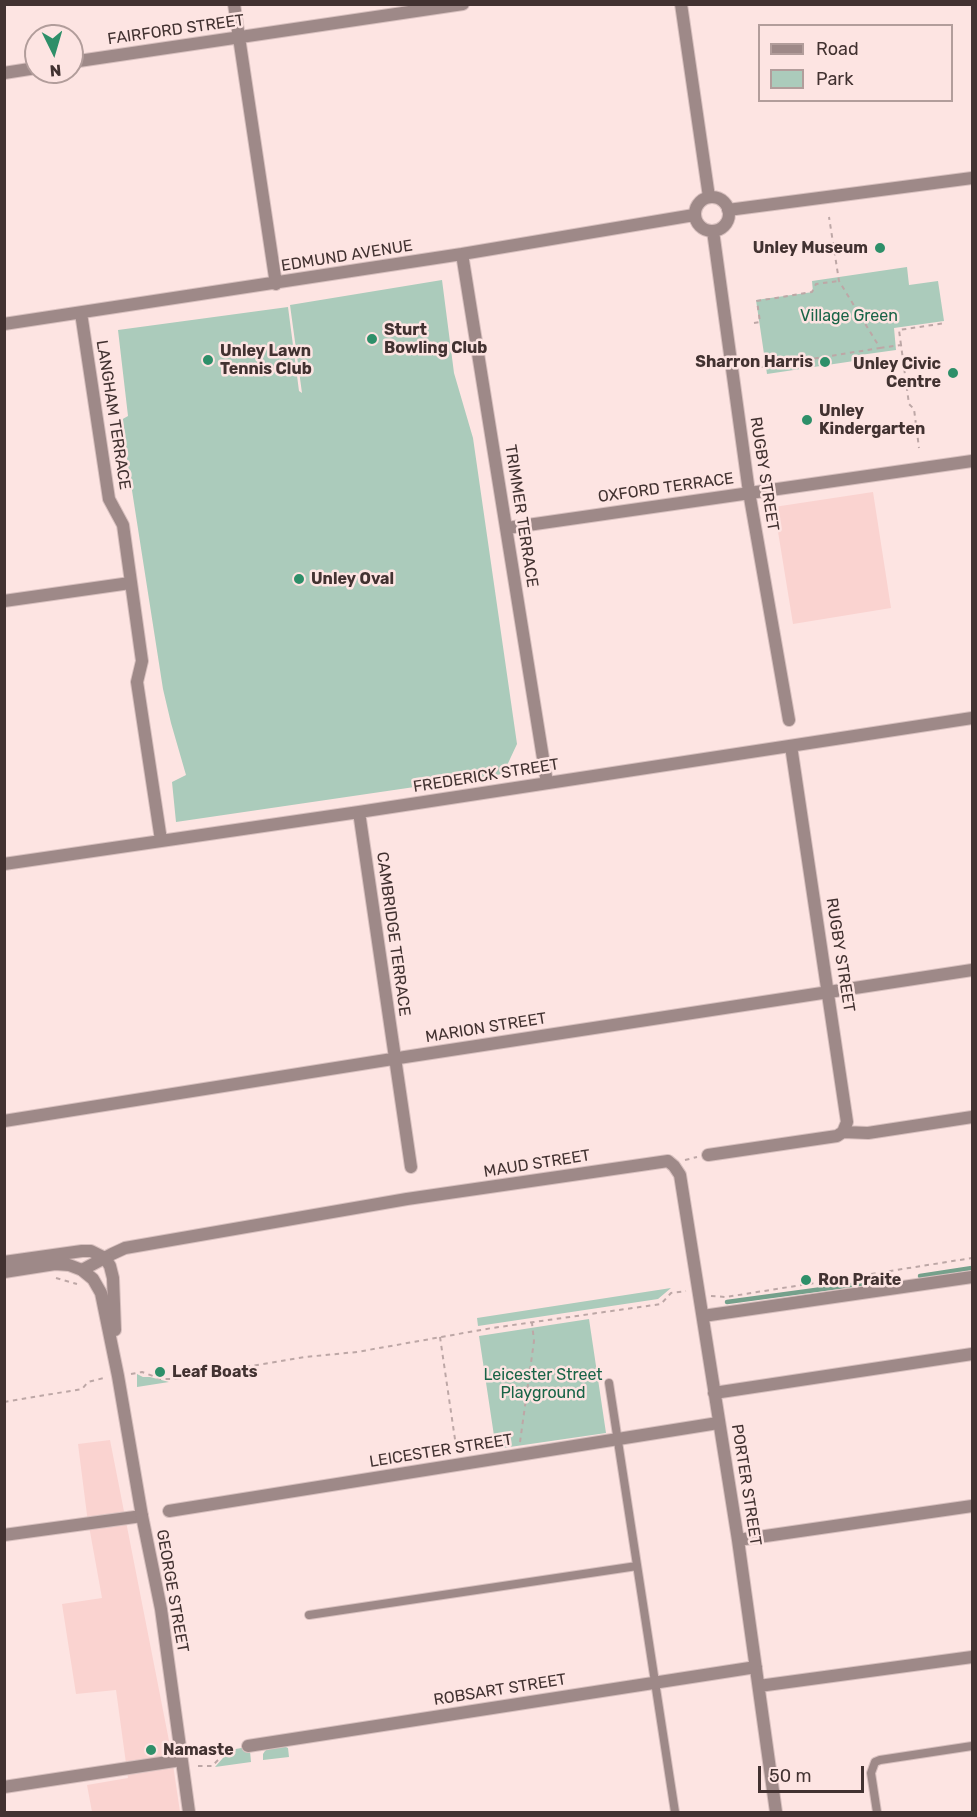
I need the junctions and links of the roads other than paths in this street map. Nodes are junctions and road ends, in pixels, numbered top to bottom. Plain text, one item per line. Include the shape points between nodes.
1 (234, 4) edge
2 (463, 4) edge
3 (681, 4) edge
4 (239, 38) junction
5 (84, 61) edge
6 (24, 70) edge
7 (4, 72) edge
8 (972, 178) edge
9 (709, 197) junction
10 (728, 210) junction
11 (694, 215) junction
12 (712, 231) junction
13 (462, 254) junction
14 (276, 284) junction
15 (81, 313) junction
16 (4, 324) edge
17 (972, 461) edge
18 (749, 492) junction
19 (507, 528) junction
20 (130, 583) junction
21 (4, 601) edge
22 (972, 718) edge
23 (789, 720) dead end
24 (791, 746) junction
25 (547, 783) junction
26 (359, 812) junction
27 (161, 840) junction
28 (4, 864) edge
29 (972, 970) edge
30 (829, 992) junction
31 (395, 1058) junction
32 (972, 1117) edge
33 (4, 1121) edge
34 (843, 1132) junction
35 (708, 1155) road end
36 (674, 1166) joint
37 (411, 1167) dead end
38 (105, 1258) junction
39 (4, 1262) edge
40 (82, 1270) junction
41 (4, 1272) edge
42 (972, 1277) edge
43 (703, 1316) junction
44 (972, 1354) edge
45 (118, 1376) junction
46 (609, 1383) dead end
47 (714, 1393) junction
48 (718, 1423) junction
49 (617, 1440) junction
50 (972, 1506) edge
51 (169, 1511) dead end
52 (142, 1516) junction
53 (4, 1535) edge
54 (738, 1540) junction
55 (637, 1566) junction
56 (309, 1616) dead end
57 (972, 1658) edge
58 (756, 1667) junction
59 (655, 1683) junction
60 (759, 1686) junction
61 (248, 1746) road end
62 (972, 1746) edge
63 (181, 1760) junction
64 (4, 1787) edge
65 (189, 1812) edge
66 (664, 1812) edge
67 (675, 1812) edge
68 (775, 1812) edge
69 (877, 1812) edge

1 - 4 street
2 - 4 street, FAIRFORD STREET
3 - 9 street
4 - 5 street, FAIRFORD STREET
4 - 14 street
6 - 7 street
8 - 10 street
9 - 10 street via 723,201
9 - 11 street via 698,203
10 - 12 street via 728,220 721,229
11 - 12 street via 701,227
11 - 13 street, EDMUND AVENUE
12 - 18 street, RUGBY STREET
13 - 14 street, EDMUND AVENUE
13 - 19 street, TRIMMER TERRACE
14 - 15 street, EDMUND AVENUE
15 - 16 street, EDMUND AVENUE
15 - 20 street, LANGHAM TERRACE via 109,499 123,525
17 - 18 street, OXFORD TERRACE
18 - 19 street, OXFORD TERRACE
18 - 23 street, RUGBY STREET
19 - 25 street, TRIMMER TERRACE
20 - 21 street
20 - 27 street, LANGHAM TERRACE via 142,661 136,682
22 - 24 street, FREDERICK STREET
24 - 25 street, FREDERICK STREET
24 - 30 street, RUGBY STREET
25 - 26 street, FREDERICK STREET
26 - 27 street, FREDERICK STREET
26 - 31 street, CAMBRIDGE TERRACE
27 - 28 street, FREDERICK STREET
29 - 30 street, MARION STREET
30 - 31 street, MARION STREET
30 - 34 street, RUGBY STREET via 848,1122
31 - 33 street, MARION STREET
31 - 37 street, CAMBRIDGE TERRACE
32 - 34 street via 868,1133
34 - 35 street
36 - 38 street, MAUD STREET via 668,1161 407,1200 125,1248
36 - 43 street, PORTER STREET via 680,1175
38 - 39 street via 82,1251
38 - 40 street, MAUD STREET
38 - 45 street, GEORGE STREET via 113,1278
40 - 41 street via 55,1264
40 - 45 street, GEORGE STREET via 93,1279 100,1293
42 - 43 street
43 - 47 street, PORTER STREET
44 - 47 street
45 - 52 street, GEORGE STREET
46 - 49 lane
47 - 48 street, PORTER STREET
48 - 49 street, LEICESTER STREET
48 - 54 street, PORTER STREET
49 - 51 street, LEICESTER STREET
49 - 55 lane
50 - 54 street
52 - 53 street
52 - 63 street, GEORGE STREET via 161,1609
54 - 58 street, PORTER STREET
55 - 56 lane
55 - 59 lane
57 - 60 street
58 - 59 street, ROBSART STREET
58 - 60 street, PORTER STREET
59 - 61 street, ROBSART STREET
59 - 67 lane
60 - 68 street, PORTER STREET
62 - 69 lane via 874,1762 871,1773
63 - 64 street
63 - 65 street, GEORGE STREET
66 - 67 lane

